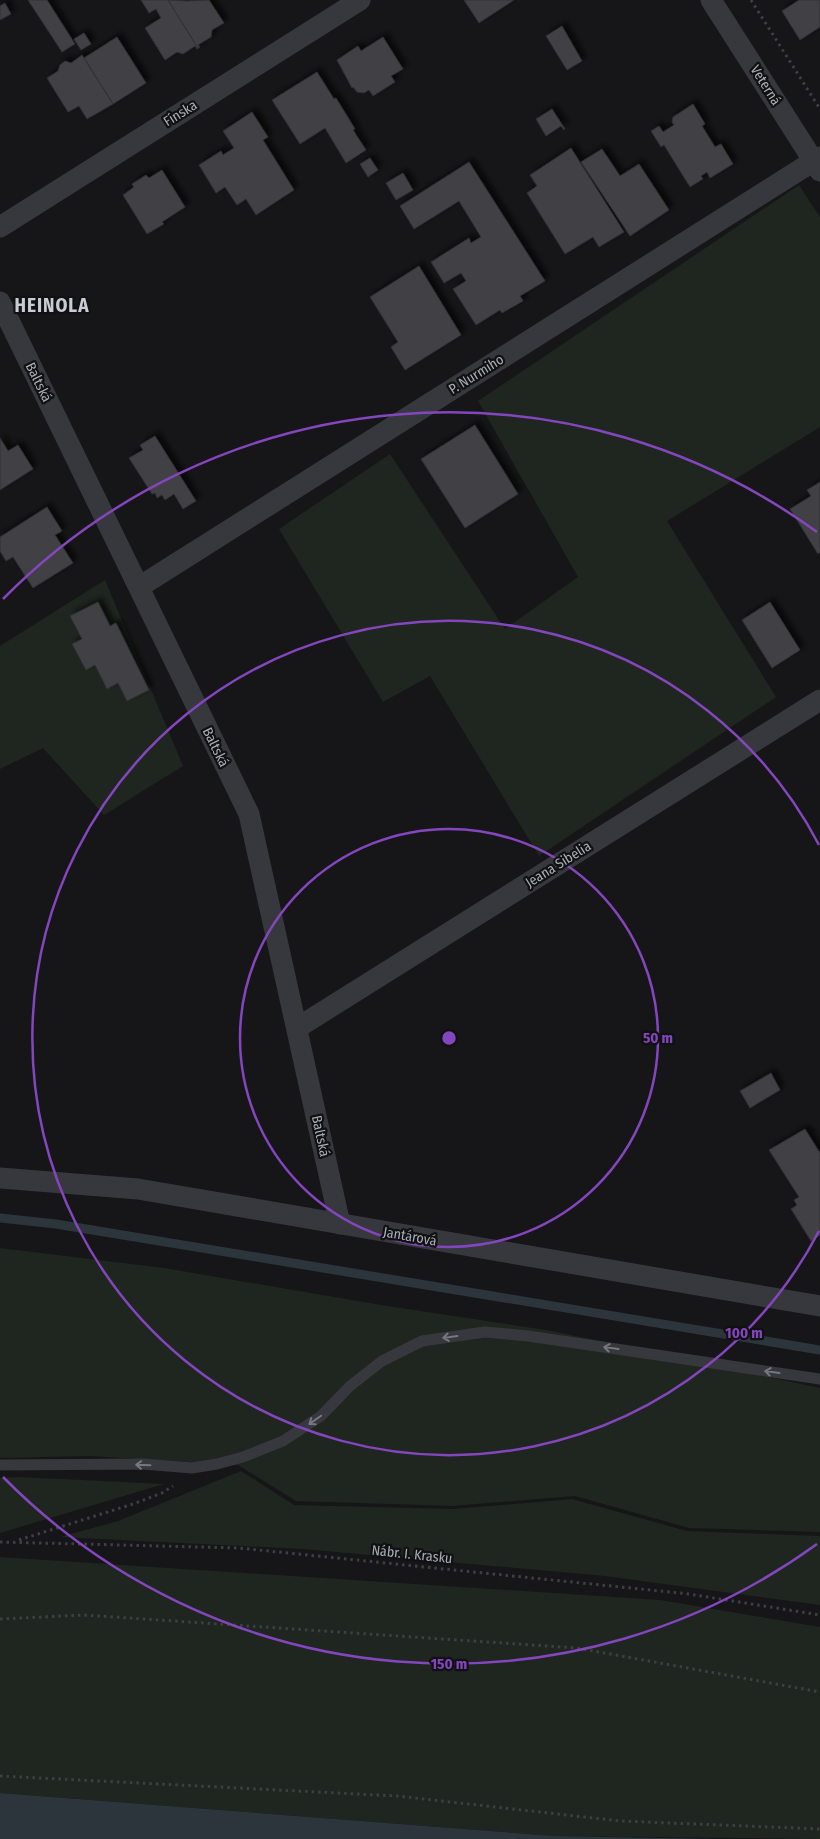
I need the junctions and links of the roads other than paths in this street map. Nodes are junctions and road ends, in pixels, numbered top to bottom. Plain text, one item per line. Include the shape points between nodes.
1 (360, 0) edge
2 (711, 0) edge
3 (818, 163) edge
4 (0, 227) edge
5 (0, 302) edge
6 (139, 587) junction
7 (820, 700) edge
8 (297, 1028) junction
9 (0, 1178) edge
10 (340, 1224) junction
11 (819, 1307) edge
12 (820, 1379) edge
13 (0, 1465) edge

1 - 4 street, Fínska
2 - 3 street, Veterná
3 - 6 street, P. Nurmiho
5 - 6 street, Baltská
6 - 8 street, Baltská via 249,814
7 - 8 street, Jeana Sibelia
8 - 10 street, Baltská
9 - 10 street, Jantárová via 138,1189
10 - 11 street, Jantárová
12 -> 13 lane via 485,1332 422,1341 382,1361 350,1386 321,1416 283,1441 243,1457 192,1468 142,1464

